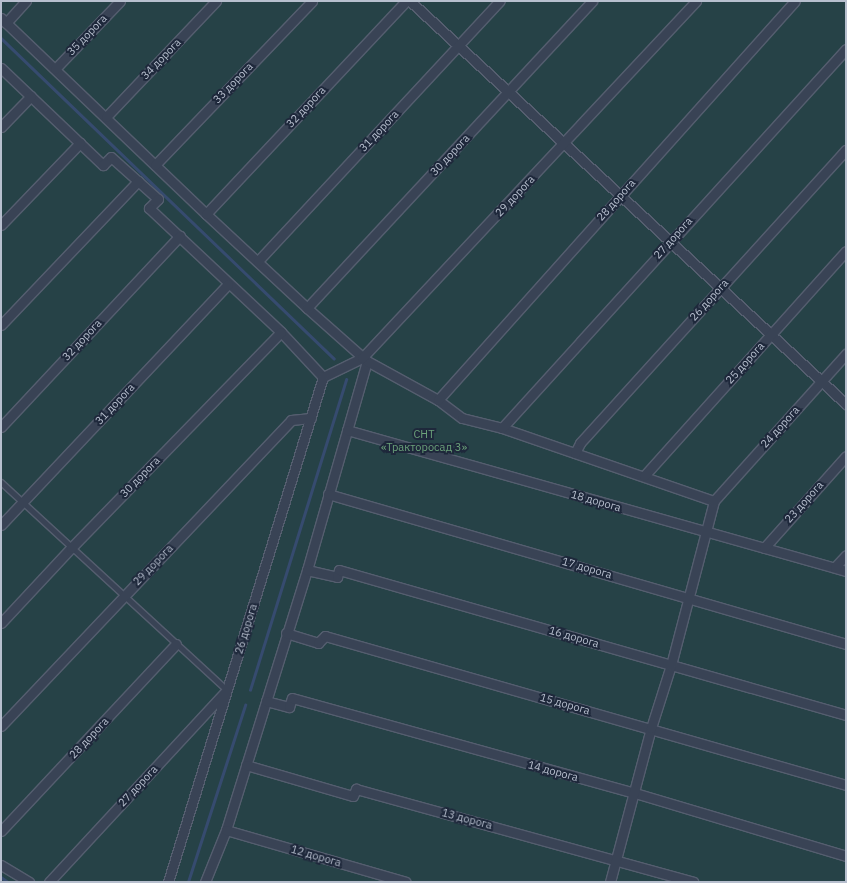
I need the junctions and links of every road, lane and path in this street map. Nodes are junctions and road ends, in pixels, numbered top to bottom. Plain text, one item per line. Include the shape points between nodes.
1 (26, 1) edge
2 (120, 1) edge
3 (216, 1) edge
4 (312, 1) edge
5 (406, 1) edge
6 (410, 1) edge
7 (500, 1) edge
8 (592, 1) edge
9 (696, 1) edge
10 (795, 1) edge
11 (4, 20) edge
12 (458, 47) junction
13 (846, 49) edge
14 (1, 68) edge
15 (55, 69) junction
16 (508, 93) junction
17 (31, 96) junction
18 (106, 117) junction
19 (1, 127) edge
20 (80, 143) junction
21 (564, 144) junction
22 (846, 150) edge
23 (155, 165) junction
24 (138, 181) junction
25 (620, 196) junction
26 (206, 214) junction
27 (1, 226) edge
28 (180, 236) junction
29 (670, 242) junction
30 (846, 251) edge
31 (258, 261) junction
32 (228, 284) junction
33 (720, 289) junction
34 (307, 308) junction
35 (1, 325) edge
36 (281, 332) junction
37 (770, 335) junction
38 (846, 354) edge
39 (365, 360) junction
40 (323, 376) junction
41 (822, 381) junction
42 (438, 400) junction
43 (846, 404) edge
44 (311, 418) junction
45 (1, 428) edge
46 (502, 428) junction
47 (347, 430) junction
48 (575, 453) junction
49 (846, 456) edge
50 (644, 476) junction
51 (1, 482) edge
52 (328, 494) junction
53 (24, 501) junction
54 (714, 501) junction
55 (1, 525) edge
56 (706, 532) junction
57 (71, 548) junction
58 (764, 548) junction
59 (846, 555) edge
60 (835, 567) junction
61 (307, 570) junction
62 (846, 571) edge
63 (124, 595) junction
64 (689, 598) junction
65 (1, 623) edge
66 (286, 633) junction
67 (176, 644) junction
68 (846, 644) edge
69 (671, 665) junction
70 (227, 690) junction
71 (266, 701) junction
72 (846, 715) edge
73 (1, 726) edge
74 (651, 728) junction
75 (246, 765) junction
76 (846, 785) edge
77 (635, 793) junction
78 (226, 830) junction
79 (1, 831) edge
80 (846, 856) edge
81 (616, 860) junction
82 (1, 865) edge
83 (29, 882) edge
84 (49, 882) edge
85 (168, 882) edge
86 (205, 882) edge
87 (406, 882) edge
88 (610, 882) edge
89 (693, 882) edge

1 - 11 street
2 - 15 street, 35 дорога
3 - 18 street, 34 дорога
4 - 23 street, 33 дорога
5 - 26 street, 32 дорога
6 - 12 street
7 - 12 street, 31 дорога
8 - 16 street, 30 дорога
9 - 21 street, 29 дорога
10 - 25 street, 28 дорога
11 - 15 street
12 - 16 street
12 - 31 street, 31 дорога
13 - 29 street, 27 дорога
14 - 17 street
15 - 18 street
16 - 21 street
16 - 34 street, 30 дорога
17 - 19 street
17 - 20 street
18 - 23 street
20 - 24 street via 104,165 111,157
20 - 27 street
21 - 25 street
21 - 39 street, 29 дорога
22 - 33 street, 26 дорога
23 - 26 street
24 - 28 street via 158,199 149,208
24 - 35 street
25 - 29 street
25 - 42 street, 28 дорога
26 - 31 street
28 - 32 street
28 - 45 street, 32 дорога
29 - 33 street
29 - 46 street, 27 дорога
30 - 37 street, 25 дорога
31 - 34 street
32 - 36 street
32 - 53 street, 31 дорога
33 - 37 street
33 - 48 street, 26 дорога via 580,443
34 - 39 street
36 - 40 street
36 - 57 street, 30 дорога
37 - 41 street
37 - 50 street, 25 дорога
38 - 41 street, 24 дорога
39 - 40 street, 29 дорога
39 - 42 street
39 - 47 street
40 - 44 street, 26 дорога
41 - 43 street
41 - 54 street, 24 дорога
42 - 46 street via 462,418
44 - 63 street, 29 дорога via 291,420
44 - 70 street, 26 дорога
46 - 48 street
47 - 52 street
47 - 56 street, 18 дорога
48 - 50 street
49 - 58 street, 23 дорога
50 - 54 street
51 - 53 lane
52 - 61 street
52 - 64 street, 17 дорога
53 - 55 street, 31 дорога
53 - 57 lane
54 - 56 street
56 - 58 street, 18 дорога
56 - 64 street
57 - 63 lane
57 - 65 street, 30 дорога
58 - 60 street, 18 дорога
59 - 60 street
60 - 62 street, 18 дорога
61 - 66 street
61 - 69 street, 16 дорога via 337,577 339,570
63 - 67 lane
63 - 73 street, 29 дорога
64 - 68 street, 17 дорога
64 - 69 street
66 - 71 street
66 - 74 street, 15 дорога via 318,643 325,636
67 - 70 lane
67 - 79 street, 28 дорога
69 - 72 street, 16 дорога
69 - 74 street
70 - 84 street, 27 дорога
70 - 85 street, 26 дорога
71 - 75 street
71 - 77 street, 14 дорога via 289,707 292,698
74 - 76 street, 15 дорога
74 - 77 street
75 - 78 street
75 - 81 street, 13 дорога via 353,796 356,789
77 - 80 street, 14 дорога
77 - 81 street
78 - 86 street
78 - 87 street, 12 дорога
81 - 88 street
81 - 89 street, 13 дорога
82 - 83 street

